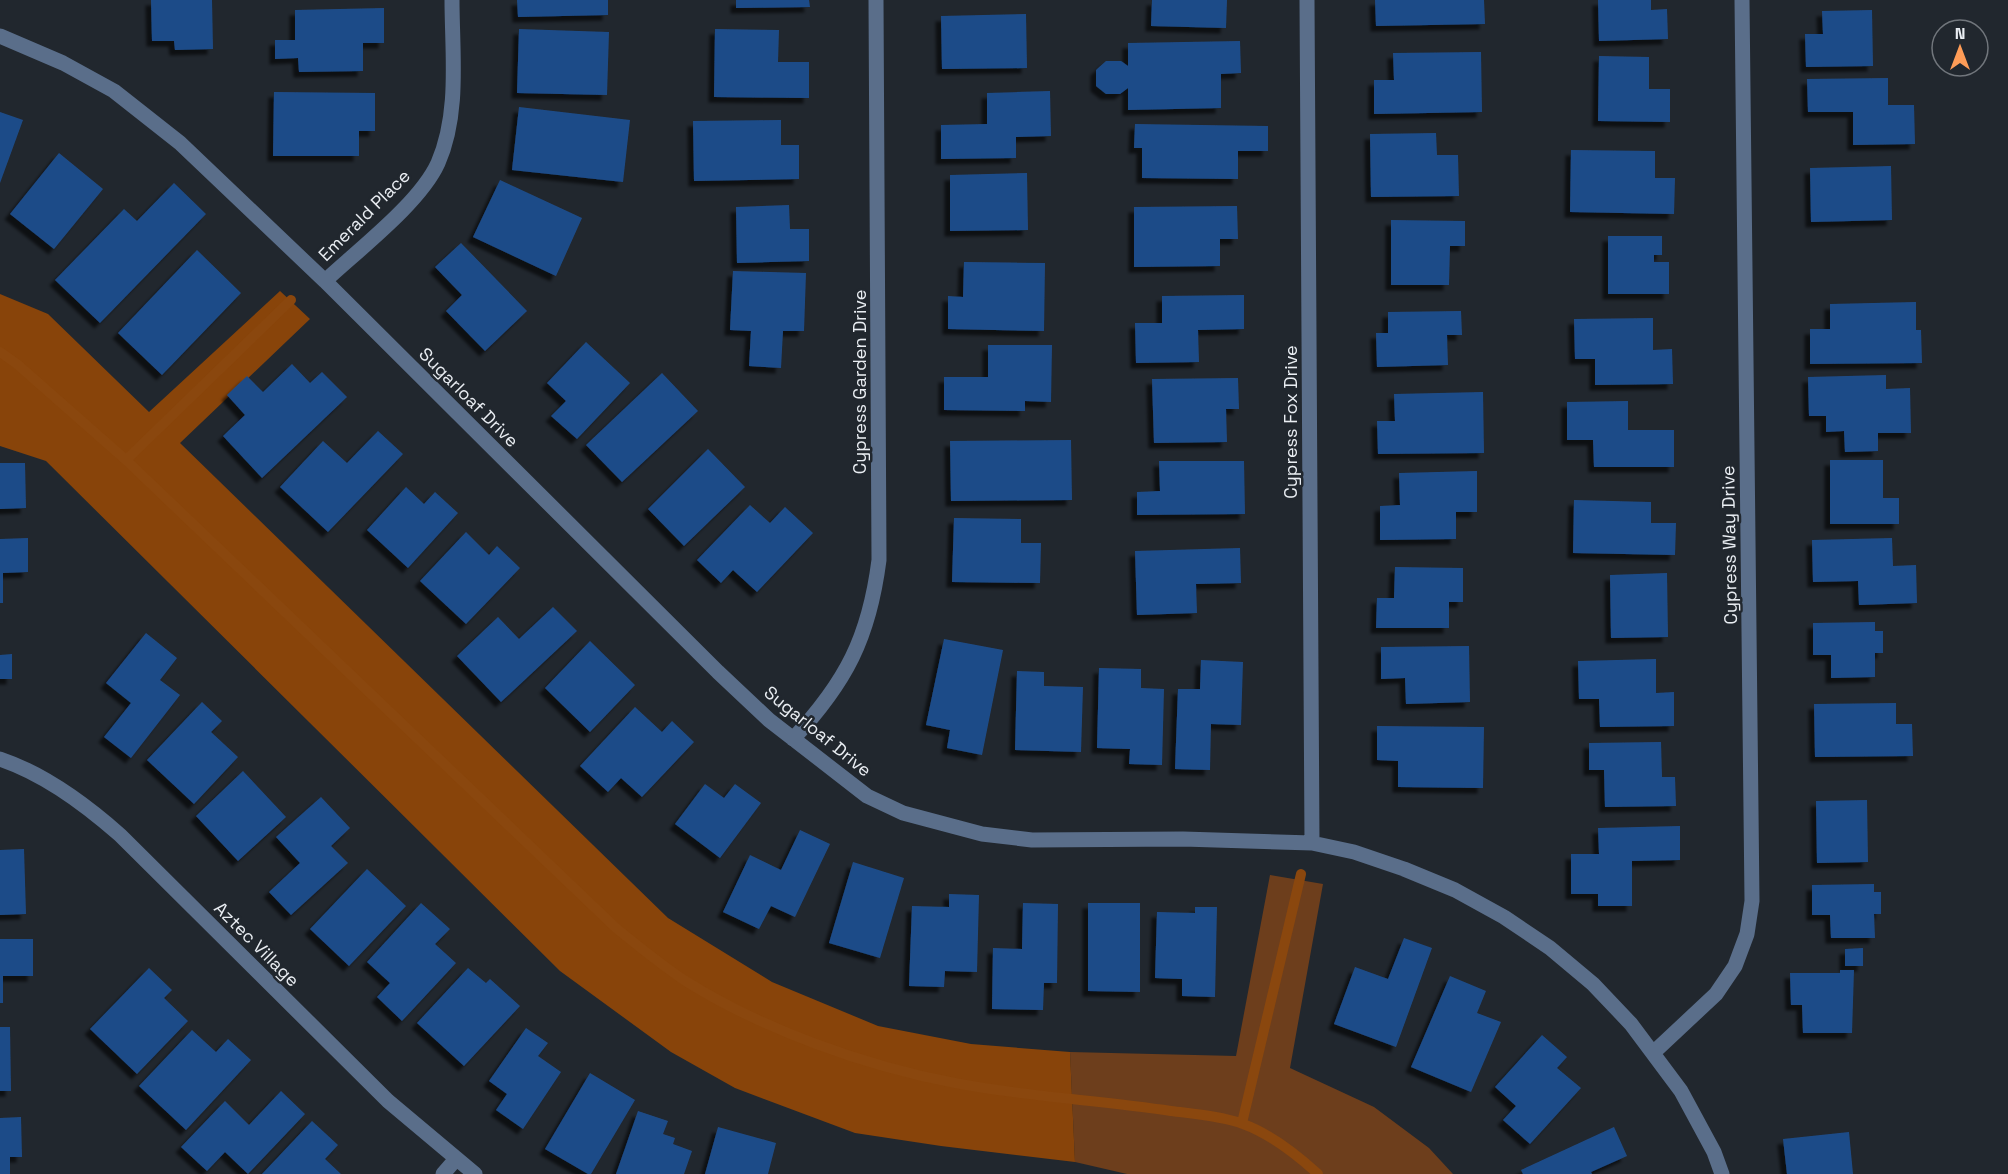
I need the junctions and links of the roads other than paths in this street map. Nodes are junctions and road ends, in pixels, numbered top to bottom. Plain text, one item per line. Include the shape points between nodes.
1 (452, 0) edge
2 (876, 0) edge
3 (1307, 0) edge
4 (1742, 0) edge
5 (0, 36) edge
6 (325, 281) junction
7 (794, 739) junction
8 (0, 759) edge
9 (1311, 843) junction
10 (1653, 1053) junction
11 (456, 1159) junction
12 (442, 1174) edge
13 (475, 1174) edge
14 (1722, 1174) edge

1 - 6 street, Emerald Place via 451,106 437,164 417,193
2 - 7 street, Cypress Garden Drive via 879,561 869,615 853,660 824,705
3 - 9 street, Cypress Fox Drive
4 - 10 street, Cypress Way Drive via 1752,901 1747,934 1735,966 1716,994
5 - 6 street, Sugarloaf Drive via 87,75 135,106 180,143
6 - 7 street, Sugarloaf Drive via 717,672
7 - 9 street, Sugarloaf Drive via 867,796 903,813 982,834 1032,840 1183,838
8 - 11 street, Aztec Village via 41,777 96,815 388,1101
9 - 10 street, Sugarloaf Drive via 1404,869 1455,890 1504,917 1593,984
10 - 14 street, Sugarloaf Drive via 1681,1091
11 - 12 street
11 - 13 street, Aztec Village

